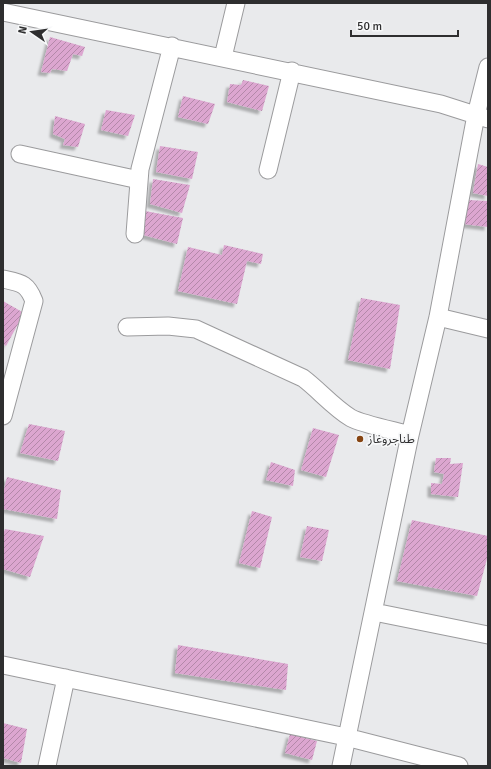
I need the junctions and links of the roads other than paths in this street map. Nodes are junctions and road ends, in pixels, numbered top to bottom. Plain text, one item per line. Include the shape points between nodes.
1 (236, 3) edge
2 (3, 12) edge
3 (172, 46) junction
4 (224, 57) junction
5 (488, 67) edge
6 (292, 71) junction
7 (482, 117) edge
8 (20, 154) dead end
9 (268, 170) dead end
10 (139, 180) junction
11 (136, 234) dead end
12 (3, 279) edge
13 (438, 317) junction
14 (127, 327) dead end
15 (488, 329) edge
16 (4, 405) edge
17 (410, 435) junction
18 (374, 612) junction
19 (488, 636) edge
20 (3, 665) edge
21 (66, 678) junction
22 (346, 737) junction
23 (47, 766) edge
24 (341, 766) edge
25 (459, 766) edge

1 - 4 street
2 - 3 street
3 - 4 street
3 - 10 street
4 - 6 street
5 - 7 street
6 - 7 street via 441,104
6 - 9 street
7 - 13 street
8 - 10 street
10 - 11 street
12 - 16 street via 20,283 29,289 34,301
13 - 15 street
13 - 17 street
14 - 17 street via 168,326 196,329 303,378 352,418
17 - 18 street
18 - 19 street
18 - 22 street
20 - 21 street
21 - 22 street
21 - 23 street
22 - 24 street
22 - 25 street

